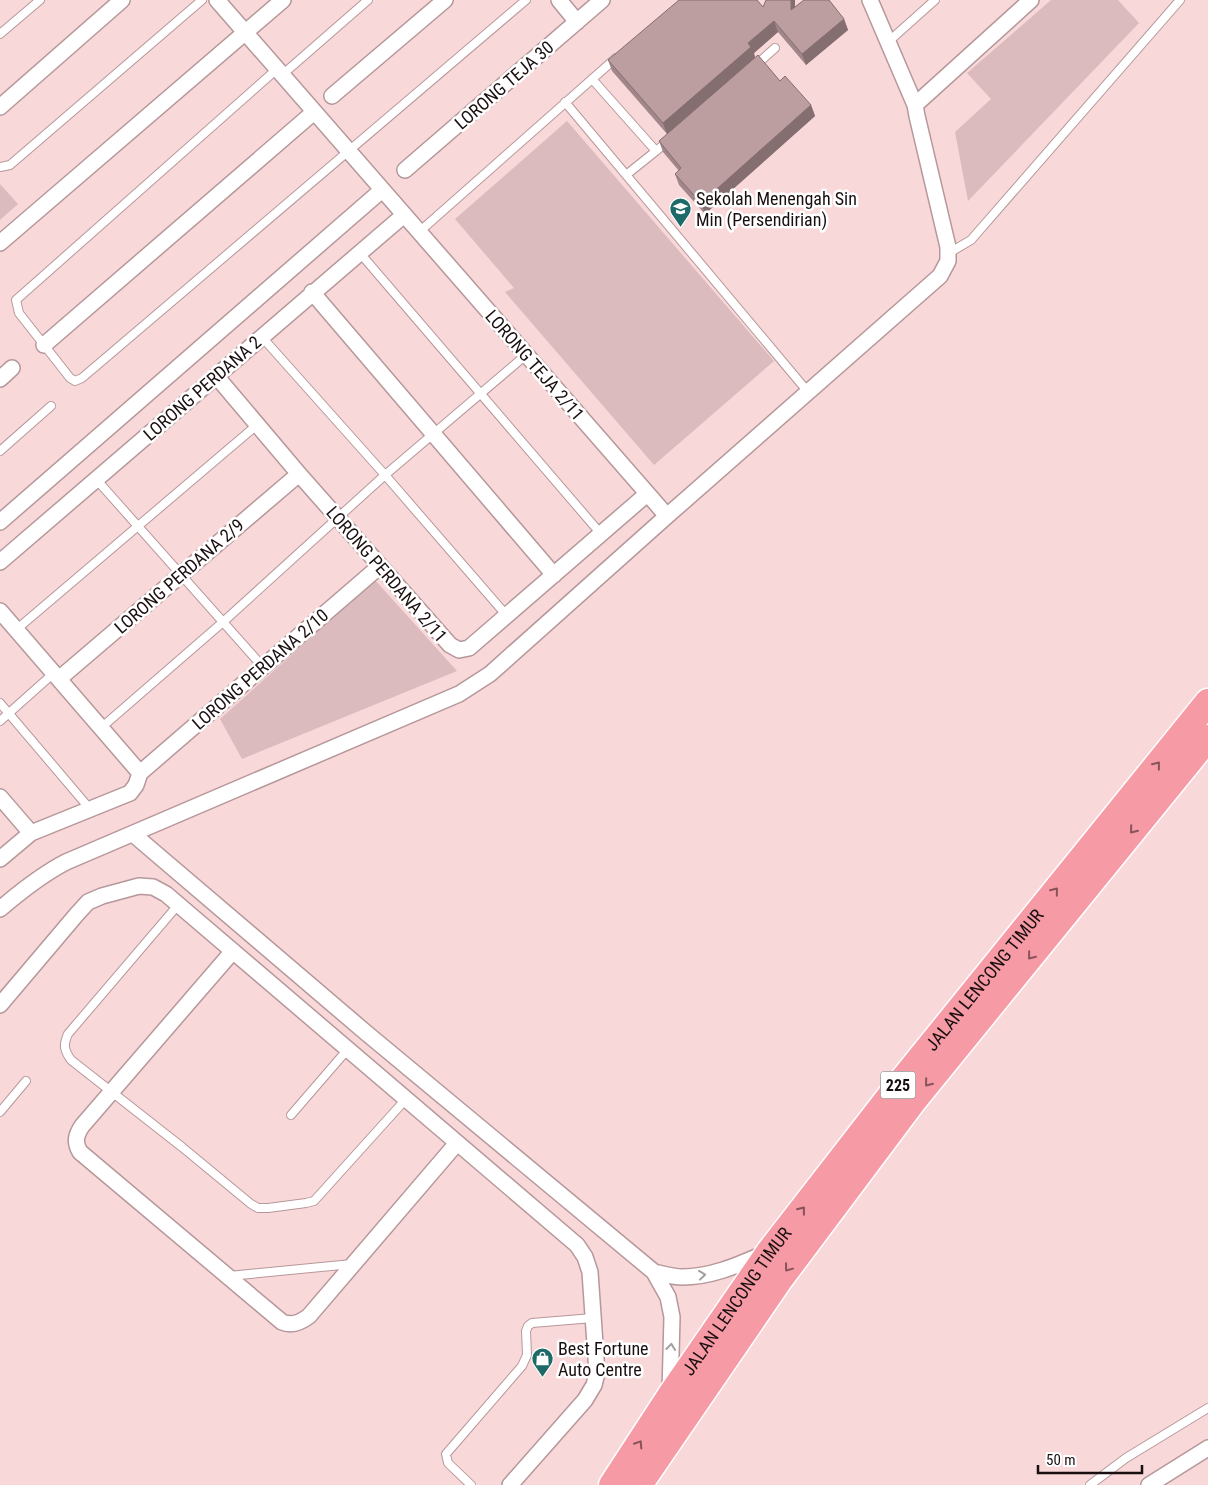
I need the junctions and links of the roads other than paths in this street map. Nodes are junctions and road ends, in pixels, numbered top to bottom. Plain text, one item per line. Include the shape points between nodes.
1 (40, 0) edge
2 (122, 0) edge
3 (202, 0) edge
4 (216, 0) edge
5 (283, 0) edge
6 (368, 0) edge
7 (445, 0) edge
8 (526, 0) edge
9 (558, 0) edge
10 (602, 0) edge
11 (870, 0) edge
12 (936, 0) edge
13 (1032, 0) edge
14 (1180, 0) edge
15 (577, 22) junction
16 (245, 33) junction
17 (0, 34) edge
18 (888, 42) junction
19 (775, 48) dead end
20 (621, 53) edge
21 (753, 67) edge
22 (279, 72) junction
23 (592, 79) junction
24 (332, 96) dead end
25 (566, 102) junction
26 (915, 105) junction
27 (0, 107) edge
28 (314, 112) junction
29 (671, 138) edge
30 (348, 151) junction
31 (656, 151) junction
32 (0, 166) edge
33 (405, 170) dead end
34 (626, 175) junction
35 (382, 190) junction
36 (404, 215) junction
37 (419, 232) junction
38 (0, 243) edge
39 (359, 252) junction
40 (949, 253) junction
41 (312, 292) junction
42 (261, 336) junction
43 (44, 345) junction
44 (526, 355) junction
45 (12, 368) dead end
46 (217, 377) junction
47 (0, 379) edge
48 (481, 392) junction
49 (808, 392) junction
50 (51, 406) dead end
51 (258, 424) junction
52 (433, 434) junction
53 (0, 451) edge
54 (299, 474) junction
55 (385, 475) junction
56 (96, 479) junction
57 (647, 494) junction
58 (667, 516) junction
59 (338, 518) junction
60 (0, 522) edge
61 (138, 526) junction
62 (601, 534) junction
63 (0, 562) edge
64 (380, 566) junction
65 (181, 574) junction
66 (554, 575) junction
67 (0, 610) edge
68 (507, 616) junction
69 (223, 622) junction
70 (17, 629) junction
71 (263, 666) junction
72 (58, 675) junction
73 (1208, 702) edge
74 (0, 703) edge
75 (9, 714) junction
76 (0, 721) edge
77 (102, 727) junction
78 (1208, 738) edge
79 (140, 773) junction
80 (0, 797) edge
81 (90, 809) junction
82 (31, 833) junction
83 (132, 834) junction
84 (0, 859) edge
85 (178, 905) junction
86 (0, 910) edge
87 (233, 951) junction
88 (0, 1005) edge
89 (364, 1031) junction
90 (348, 1049) junction
91 (26, 1081) dead end
92 (111, 1092) junction
93 (406, 1099) junction
94 (0, 1112) edge
95 (292, 1115) dead end
96 (457, 1143) junction
97 (770, 1251) junction
98 (354, 1264) junction
99 (654, 1272) junction
100 (227, 1276) junction
101 (593, 1318) junction
102 (670, 1396) junction
103 (1208, 1408) edge
104 (1208, 1448) edge
105 (471, 1485) edge
106 (510, 1485) edge
107 (612, 1485) edge
108 (639, 1485) edge
109 (1090, 1485) edge
110 (1150, 1485) edge

1 - 17 lane
2 - 27 street
3 - 32 lane via 10,165
4 - 16 street, LORONG TEJA 2/11
5 - 16 street
6 - 22 lane
7 - 24 street
8 - 30 lane
9 - 15 street
10 - 15 street, LORONG TEJA 30
11 - 18 street
12 - 18 lane
13 - 26 street
14 - 40 lane via 971,240
15 - 33 street, LORONG TEJA 30
16 - 22 street, LORONG TEJA 2/11
16 - 38 street
18 - 26 street
19 - 21 lane
20 - 23 lane
22 - 28 street, LORONG TEJA 2/11
22 - 43 lane via 16,300 19,313
23 - 25 lane
23 - 31 lane
25 - 34 lane
25 - 37 lane
26 - 40 street
28 - 30 street, LORONG TEJA 2/11
28 - 43 street
29 - 31 lane
30 - 35 street, LORONG TEJA 2/11
30 - 43 lane via 82,378 75,381 70,378
31 - 34 lane
34 - 49 lane
35 - 36 street, LORONG TEJA 2/11
35 - 60 street
36 - 37 street, LORONG TEJA 2/11
36 - 39 street, LORONG PERDANA 2
37 - 44 street, LORONG TEJA 2/11
39 - 41 street, LORONG PERDANA 2
39 - 48 lane
40 - 49 street via 940,276
41 - 42 street, LORONG PERDANA 2
41 - 52 street
42 - 46 street, LORONG PERDANA 2
42 - 55 lane
44 - 48 lane
44 - 57 street, LORONG TEJA 2/11
45 - 47 street
46 - 51 street, LORONG PERDANA 2/11
46 - 56 street, LORONG PERDANA 2
48 - 52 lane
48 - 62 lane
49 - 58 street
50 - 53 lane
51 - 54 street, LORONG PERDANA 2/11
51 - 61 lane
52 - 55 lane
52 - 66 street
54 - 59 street, LORONG PERDANA 2/11
54 - 65 street, LORONG PERDANA 2/9
55 - 59 lane
55 - 68 lane
56 - 61 lane
56 - 63 street, LORONG PERDANA 2
57 - 58 street, LORONG TEJA 2/11
57 - 62 street, LORONG PERDANA 2/11
58 - 83 street via 474,686
59 - 64 street, LORONG PERDANA 2/11
59 - 69 lane
61 - 65 lane
61 - 70 lane
62 - 66 street, LORONG PERDANA 2/11
64 - 68 street, LORONG PERDANA 2/11 via 450,645 459,650 469,648
64 - 71 street, LORONG PERDANA 2/10
65 - 69 lane
65 - 72 street, LORONG PERDANA 2/9
66 - 68 street, LORONG PERDANA 2/11
67 - 70 street
69 - 71 lane
69 - 77 lane
70 - 72 street
71 - 79 street, LORONG PERDANA 2/10
72 - 75 lane
72 - 77 street
97 -> 73 highway, JALAN LENCONG TIMUR / 225 via 901,1082
74 - 75 lane
75 - 76 lane
75 - 81 lane
77 - 79 street
78 -> 108 highway, JALAN LENCONG TIMUR / 225 via 914,1100 780,1279
79 - 81 street, LORONG PERDANA 2/10 via 130,793
80 - 82 street
81 - 82 street, LORONG PERDANA 2/10
82 - 84 street, LORONG PERDANA 2/10
83 - 86 street via 48,871
83 - 89 street
85 - 87 street
85 - 88 street via 153,887 139,886 88,902
85 - 92 lane via 98,997 64,1043 64,1049 72,1060
87 - 90 street
87 - 92 street
89 - 90 street
89 - 99 street
90 - 93 street
90 - 95 lane
91 - 94 lane
92 - 93 lane via 258,1208 314,1201
92 - 100 street via 78,1132 76,1145 80,1152
93 - 96 street
96 - 98 street
96 - 101 street via 577,1246 590,1272
99 -> 97 street via 680,1277 710,1274
97 - 102 highway, JALAN LENCONG TIMUR / 225
98 - 100 lane
98 - 100 street via 309,1316 295,1324 282,1322
102 -> 99 street via 672,1317 668,1297
101 - 105 lane via 528,1326 527,1355 522,1366 446,1454 448,1463
101 - 106 street via 597,1373 594,1385 585,1400
107 -> 102 highway, JALAN LENCONG TIMUR / 225
103 - 109 lane via 1126,1458
104 - 110 street

